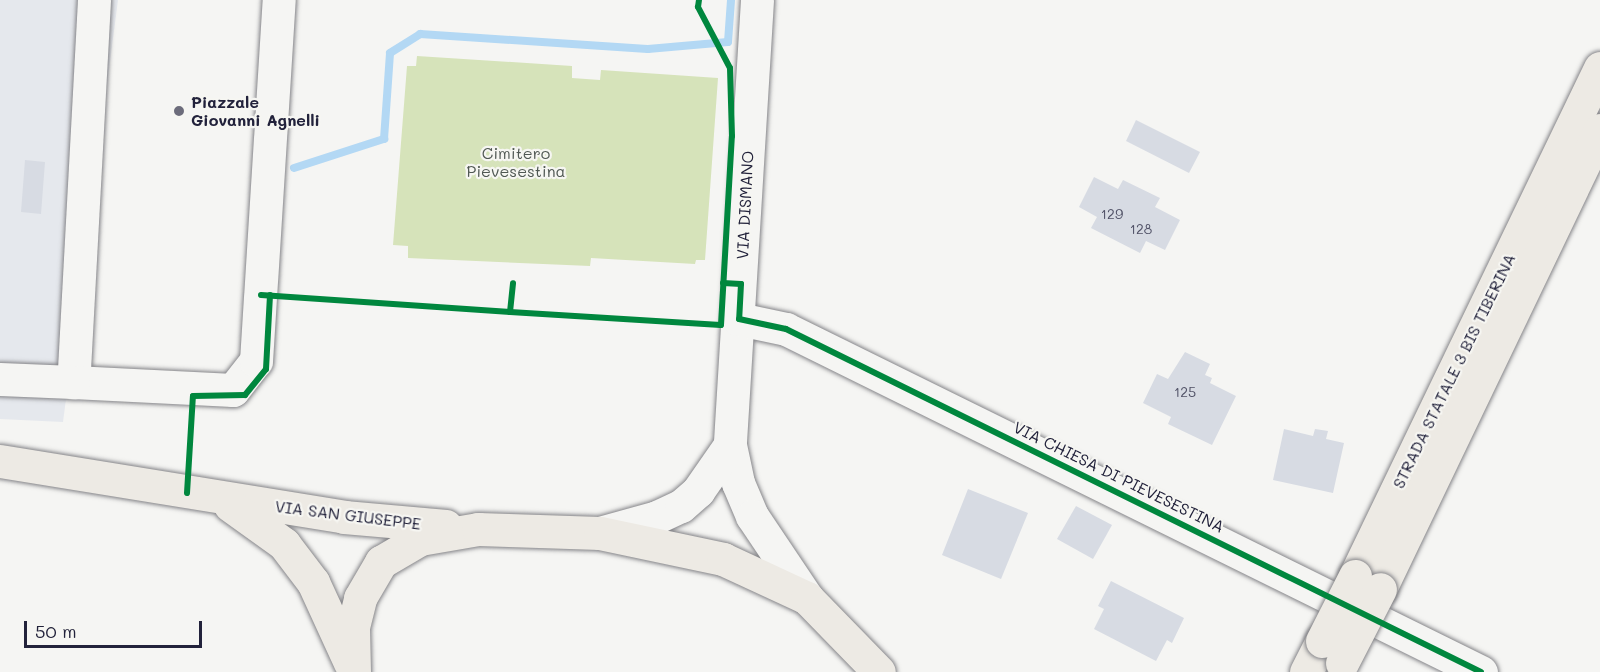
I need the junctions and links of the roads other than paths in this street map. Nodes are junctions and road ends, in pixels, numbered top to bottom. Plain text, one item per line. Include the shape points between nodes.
1 (94, 0) edge
2 (279, 0) edge
3 (757, 0) edge
4 (1600, 68) edge
5 (1600, 130) edge
6 (739, 319) junction
7 (0, 379) edge
8 (73, 382) junction
9 (730, 445) junction
10 (0, 461) edge
11 (218, 498) junction
12 (478, 529) junction
13 (600, 533) junction
14 (1367, 583) junction
15 (807, 598) junction
16 (1334, 659) edge
17 (354, 670) edge
18 (879, 672) edge
19 (1306, 672) edge
20 (1481, 672) edge

1 - 8 street
2 - 8 street via 256,361 233,390
3 - 6 street, VIA DISMANO via 732,283
4 - 14 main road, STRADA STATALE 3 BIS TIBERINA
5 - 14 main road, STRADA STATALE 3 BIS TIBERINA
6 - 9 street, VIA DISMANO
6 - 20 street, VIA CHIESA DI PIEVESESTINA via 786,329
7 - 8 street
9 - 13 street via 698,491 681,506 657,518
9 - 15 street, VIA DISMANO via 738,483 752,516
10 - 11 main road, VIA SAN GIUSEPPE
11 - 12 main road, VIA SAN GIUSEPPE via 345,517
11 - 17 main road, VIA SAN GIUSEPPE via 284,544 313,582
12 - 13 main road
12 - 17 main road via 420,539 381,562 360,598 353,627
13 - 15 main road via 723,560
14 - 16 main road, STRADA STATALE 3 BIS TIBERINA, bridge
15 - 18 main road
16 - 19 main road, STRADA STATALE 3 BIS TIBERINA

